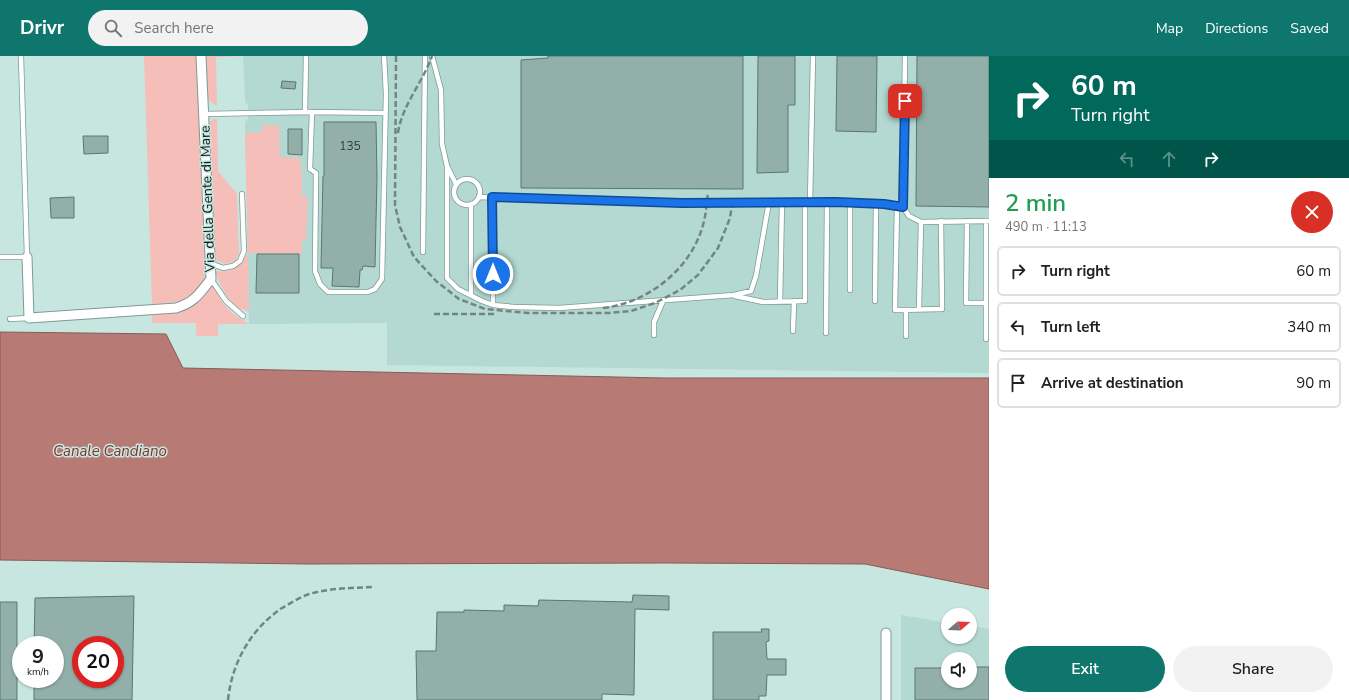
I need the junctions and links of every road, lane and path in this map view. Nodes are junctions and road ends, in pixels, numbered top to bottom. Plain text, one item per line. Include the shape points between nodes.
1 (21, 56) edge
2 (201, 56) edge
3 (306, 56) edge
4 (384, 56) edge
5 (424, 56) edge
6 (432, 56) edge
7 (813, 56) edge
8 (905, 56) edge
9 (305, 112) junction
10 (312, 112) junction
11 (385, 113) junction
12 (204, 114) junction
13 (447, 166) junction
14 (456, 184) junction
15 (242, 194) dead end
16 (479, 197) junction
17 (492, 197) junction
18 (769, 202) junction
19 (782, 202) junction
20 (807, 202) junction
21 (827, 202) junction
22 (850, 202) junction
23 (876, 203) junction
24 (471, 204) junction
25 (897, 206) junction
26 (903, 207) junction
27 (942, 221) junction
28 (967, 221) junction
29 (987, 221) edge
30 (920, 222) junction
31 (423, 252) dead end
32 (0, 257) edge
33 (27, 257) junction
34 (210, 263) junction
35 (211, 279) junction
36 (850, 290) dead end
37 (987, 293) edge
38 (471, 295) junction
39 (734, 295) junction
40 (663, 301) junction
41 (875, 301) dead end
42 (780, 302) junction
43 (794, 302) junction
44 (986, 303) junction
45 (493, 304) junction
46 (919, 309) junction
47 (906, 310) junction
48 (243, 316) dead end
49 (29, 318) junction
50 (10, 319) dead end
51 (793, 331) dead end
52 (826, 333) dead end
53 (654, 334) dead end
54 (906, 336) dead end
55 (986, 339) dead end
56 (886, 633) dead end
57 (886, 700) edge

1 - 33 lane
2 - 12 street, Via della Gente di Mare
3 - 9 lane
4 - 11 lane
5 - 31 lane
6 - 13 lane via 441,90 442,144
7 - 20 lane
8 - 26 lane
9 - 10 lane
9 - 12 lane
10 - 11 lane
10 - 11 lane via 310,169 316,173 315,270 320,284 328,292 368,292 375,289 382,279
12 - 34 street, Via della Gente di Mare
13 - 14 lane
13 - 38 lane via 447,278 458,289
14 - 16 lane via 467,178 474,181 480,188
14 - 24 lane via 454,192 457,200
15 - 34 lane via 244,251 240,260 233,266 223,268
16 - 17 lane
16 - 24 lane
17 - 18 lane via 682,203
17 - 45 lane
18 - 19 lane
18 - 39 lane via 751,291
19 - 20 lane
19 - 42 lane
20 - 21 lane
20 - 43 lane via 805,301
21 - 22 lane
21 - 52 lane
22 - 23 lane
22 - 36 lane
23 - 25 lane
23 - 41 lane
24 - 38 lane
25 - 26 lane
25 - 47 lane via 895,310
26 - 30 lane via 909,216
27 - 28 lane
27 - 30 lane
27 - 46 lane via 942,309
28 - 29 lane
28 - 44 lane via 966,303
29 - 37 lane
30 - 46 lane
32 - 33 lane
33 - 49 street
34 - 35 street, Via della Gente di Mare
35 - 48 lane via 226,301
35 - 49 street, Via della Gente di Mare via 194,300 176,308
37 - 44 lane
38 - 45 lane
39 - 40 lane
39 - 42 lane via 763,302
40 - 45 lane via 560,308
40 - 53 lane via 654,322
42 - 43 lane
43 - 51 lane
44 - 55 lane
46 - 47 lane
47 - 54 lane
49 - 50 lane
56 - 57 street

